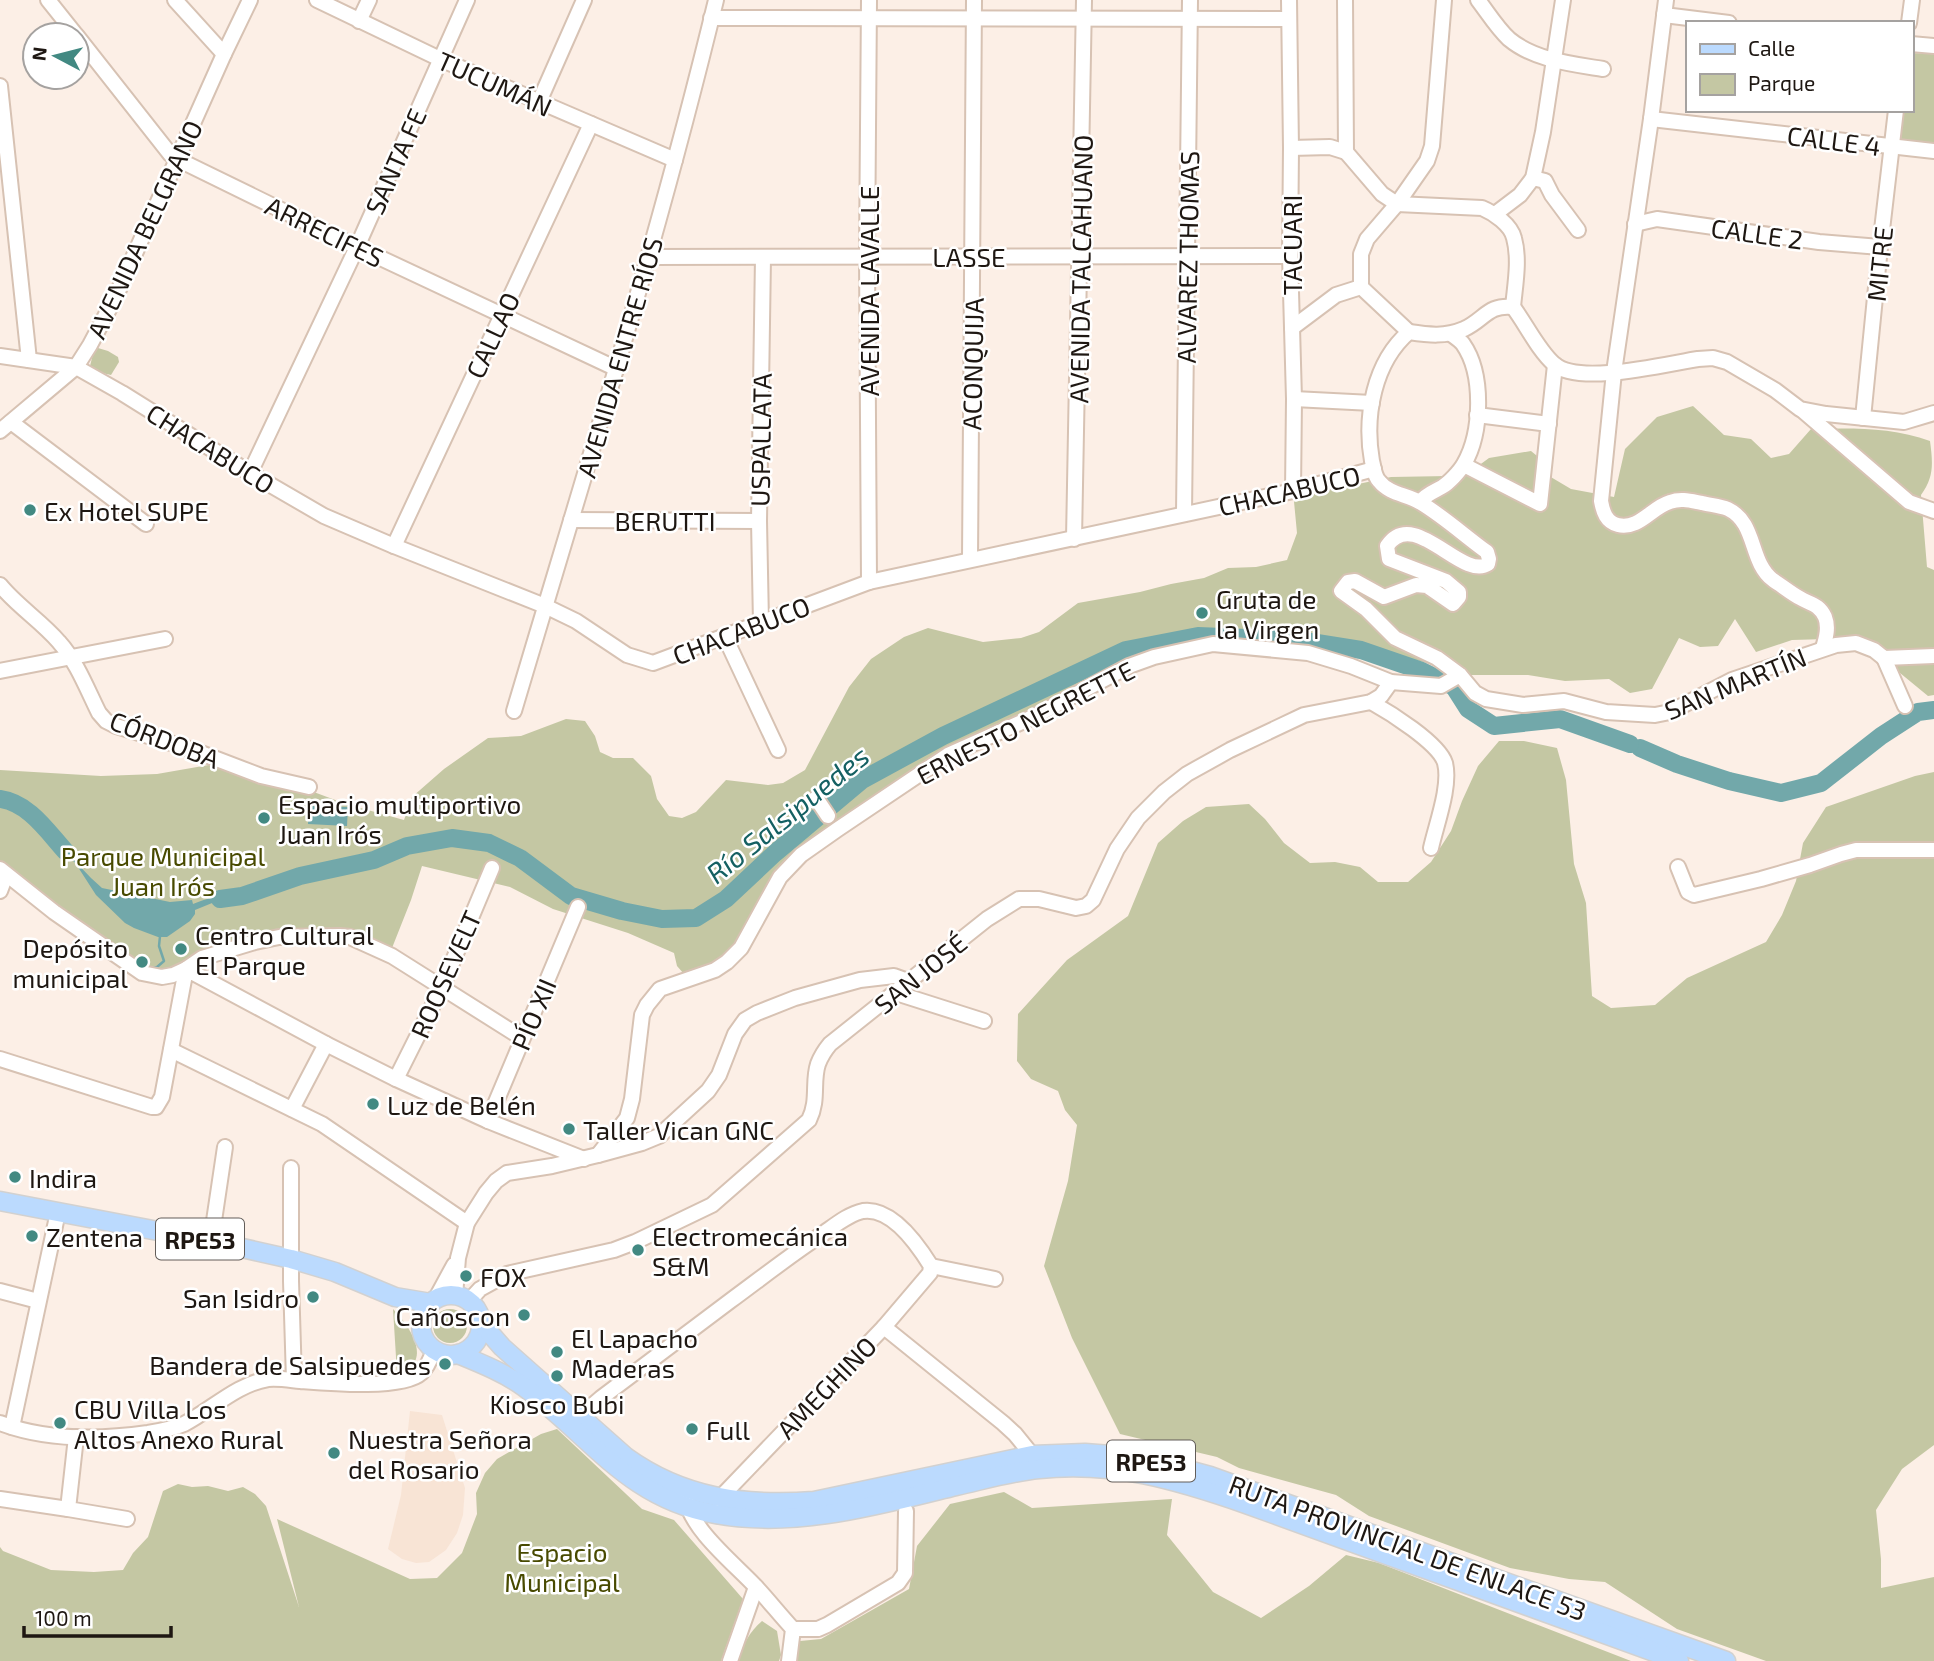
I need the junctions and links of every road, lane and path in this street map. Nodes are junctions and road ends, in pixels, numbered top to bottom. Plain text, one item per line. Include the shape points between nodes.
1 (48, 0) edge
2 (175, 0) edge
3 (250, 0) edge
4 (317, 0) edge
5 (369, 0) edge
6 (467, 0) edge
7 (584, 0) edge
8 (716, 0) edge
9 (869, 0) edge
10 (974, 0) edge
11 (1084, 0) edge
12 (1191, 0) edge
13 (1345, 0) edge
14 (1444, 0) edge
15 (1478, 0) edge
16 (1563, 0) edge
17 (1912, 0) edge
18 (1292, 7) edge
19 (1665, 7) edge
20 (712, 18) junction
21 (869, 18) junction
22 (974, 18) junction
23 (1084, 19) junction
24 (1190, 19) junction
25 (64, 21) edge
26 (359, 21) junction
27 (1721, 21) edge
28 (1909, 21) edge
29 (1913, 44) edge
30 (1934, 46) edge
31 (224, 54) junction
32 (91, 55) edge
33 (440, 59) junction
34 (1553, 59) junction
35 (1603, 69) dead end
36 (0, 86) edge
37 (539, 102) junction
38 (1896, 112) edge
39 (1651, 119) junction
40 (591, 124) junction
41 (1891, 147) junction
42 (1291, 148) junction
43 (1934, 151) edge
44 (1346, 152) junction
45 (177, 159) junction
46 (675, 160) junction
47 (1533, 178) junction
48 (1397, 204) junction
49 (1495, 214) junction
50 (1635, 224) junction
51 (1578, 230) dead end
52 (357, 247) junction
53 (1880, 247) junction
54 (867, 256) junction
55 (974, 256) junction
56 (1080, 256) junction
57 (1187, 256) junction
58 (1290, 256) junction
59 (648, 257) junction
60 (763, 257) junction
61 (1362, 287) junction
62 (1513, 307) junction
63 (502, 315) junction
64 (1292, 328) junction
65 (1409, 332) junction
66 (1451, 334) junction
67 (0, 356) edge
68 (29, 360) junction
69 (1555, 365) junction
70 (76, 368) junction
71 (617, 369) junction
72 (1614, 372) junction
73 (1294, 399) junction
74 (1372, 403) junction
75 (1801, 409) junction
76 (1934, 413) edge
77 (1477, 415) junction
78 (1863, 418) junction
79 (1549, 424) junction
80 (6, 427) edge
81 (1464, 465) junction
82 (1374, 469) junction
83 (250, 473) junction
84 (1293, 491) junction
85 (1420, 502) junction
86 (1934, 510) edge
87 (1184, 514) junction
88 (571, 520) junction
89 (759, 521) junction
90 (146, 524) dead end
91 (1074, 538) junction
92 (394, 547) junction
93 (970, 559) junction
94 (869, 582) junction
95 (0, 585) edge
96 (545, 606) junction
97 (761, 623) junction
98 (725, 637) junction
99 (165, 639) dead end
100 (1823, 648) junction
101 (1934, 656) edge
102 (71, 657) junction
103 (1884, 658) junction
104 (0, 671) edge
105 (1460, 676) junction
106 (1391, 682) junction
107 (1371, 702) junction
108 (1905, 706) dead end
109 (514, 711) dead end
110 (778, 750) dead end
111 (309, 787) dead end
112 (816, 798) dead end
113 (828, 816) dead end
114 (1431, 848) dead end
115 (1934, 850) edge
116 (1678, 867) dead end
117 (492, 868) dead end
118 (3, 872) edge
119 (0, 891) edge
120 (578, 907) dead end
121 (186, 969) junction
122 (908, 981) junction
123 (442, 987) junction
124 (896, 993) junction
125 (984, 1021) dead end
126 (522, 1038) junction
127 (326, 1044) junction
128 (171, 1051) junction
129 (0, 1059) edge
130 (396, 1079) junction
131 (292, 1110) junction
132 (488, 1121) junction
133 (225, 1147) dead end
134 (591, 1157) junction
135 (291, 1168) dead end
136 (0, 1201) edge
137 (58, 1212) junction
138 (467, 1223) junction
139 (211, 1241) junction
140 (458, 1258) junction
141 (291, 1259) junction
142 (930, 1269) junction
143 (995, 1279) dead end
144 (0, 1291) edge
145 (395, 1297) junction
146 (462, 1298) junction
147 (38, 1301) junction
148 (433, 1302) junction
149 (481, 1323) junction
150 (421, 1327) junction
151 (884, 1327) junction
152 (434, 1350) junction
153 (458, 1354) junction
154 (294, 1380) junction
155 (573, 1416) junction
156 (6, 1425) edge
157 (76, 1437) junction
158 (1032, 1455) junction
159 (684, 1488) junction
160 (0, 1499) edge
161 (719, 1499) junction
162 (687, 1507) junction
163 (68, 1509) junction
164 (906, 1511) dead end
165 (127, 1519) dead end
166 (756, 1587) junction
167 (793, 1629) junction
168 (730, 1661) edge
169 (789, 1661) edge
170 (1679, 1661) edge
171 (1726, 1661) edge

1 - 25 street, ARRECIFES
2 - 31 street
3 - 31 street, AVENIDA BELGRANO
4 - 26 street, TUCUMÁN
5 - 26 street
6 - 33 street, SANTA FE
7 - 37 street
8 - 20 street, AVENIDA ENTRE RÍOS
9 - 21 street, AVENIDA LAVALLE
10 - 22 street, ACONQUIJA
11 - 23 street, AVENIDA TALCAHUANO
12 - 24 street, ALVAREZ THOMAS
13 - 44 street
14 - 48 street via 1432,146
15 - 34 street via 1507,37
16 - 34 street
17 - 28 street
18 - 24 street
18 - 42 street, TACUARI
19 - 27 street
19 - 39 street
20 - 21 street
20 - 46 street, AVENIDA ENTRE RÍOS
21 - 22 street
21 - 54 street, AVENIDA LAVALLE
22 - 23 street
22 - 55 street, ACONQUIJA
23 - 24 street
23 - 56 street, AVENIDA TALCAHUANO
24 - 57 street, ALVAREZ THOMAS
26 - 33 street, TUCUMÁN
29 - 30 street
31 - 45 street, AVENIDA BELGRANO
32 - 45 street, ARRECIFES
33 - 37 street, TUCUMÁN
33 - 52 street, SANTA FE
34 - 35 street
34 - 47 street
36 - 68 street
37 - 40 street, TUCUMÁN
38 - 41 street, MITRE
39 - 41 street, CALLE 4
39 - 50 street
40 - 46 street, TUCUMÁN
40 - 63 street, CALLAO
41 - 43 street, CALLE 4
41 - 53 street, MITRE
42 - 44 street via 1331,147
42 - 58 street, TACUARI
44 - 48 street via 1382,194
45 - 52 street, ARRECIFES
45 - 70 street, AVENIDA BELGRANO via 116,296
46 - 59 street, AVENIDA ENTRE RÍOS
47 - 49 street
47 - 51 street via 1545,181
48 - 49 street via 1482,208
48 - 61 street via 1367,239 1361,254
49 - 62 street via 1514,236
50 - 53 street, CALLE 2 via 1657,219
50 - 72 street
52 - 63 street, ARRECIFES
52 - 83 street, SANTA FE
53 - 78 street, MITRE
54 - 55 street, LASSE
54 - 60 street, LASSE
54 - 94 street, AVENIDA LAVALLE
55 - 56 street, LASSE
55 - 93 street, ACONQUIJA
56 - 57 street, LASSE
56 - 91 street, AVENIDA TALCAHUANO
57 - 58 street, LASSE
57 - 87 street, ALVAREZ THOMAS
58 - 64 street, TACUARI
59 - 60 street, LASSE
59 - 71 street, AVENIDA ENTRE RÍOS
60 - 89 street, USPALLATA
61 - 64 street via 1336,295
61 - 65 street
62 - 66 street via 1488,312
62 - 69 street
63 - 71 street, ARRECIFES
63 - 92 street, CALLAO
64 - 73 street, TACUARI
65 - 66 street
65 - 74 street via 1386,359
66 - 77 street via 1462,342 1471,360
67 - 68 street, CHACABUCO
68 - 70 street, CHACABUCO
69 - 72 street via 1581,374
69 - 79 street
70 - 80 street, AVENIDA BELGRANO
70 - 83 street, CHACABUCO
71 - 88 street, AVENIDA ENTRE RÍOS
72 - 75 street via 1713,358 1727,362
72 - 100 street via 1601,500 1610,523 1636,524 1668,502 1685,499 1726,508 1746,525 1758,562 1771,578 1815,604 1825,617
73 - 74 street
73 - 84 street, TACUARI
74 - 82 street via 1369,428
75 - 78 street
75 - 86 street via 1909,502
76 - 78 street via 1904,422
77 - 79 street
77 - 81 street via 1476,434
79 - 81 street via 1540,504
80 - 90 street
81 - 85 street
82 - 84 street, CHACABUCO
82 - 85 street via 1388,491
83 - 92 street, CHACABUCO via 324,516
84 - 87 street, CHACABUCO
85 - 105 street, SAN MARTÍN via 1487,552 1488,564 1483,567 1408,534 1397,535 1387,546 1389,559 1446,581 1458,592 1453,604 1427,586 1416,585 1384,597 1355,581 1341,591 1395,638 1437,658
87 - 91 street, CHACABUCO
88 - 89 street, BERUTTI
88 - 96 street, AVENIDA ENTRE RÍOS
89 - 97 street, USPALLATA
91 - 93 street, CHACABUCO
92 - 96 street, CHACABUCO
93 - 94 street, CHACABUCO
94 - 97 street, CHACABUCO
95 - 102 street, CÓRDOBA
96 - 98 street, CHACABUCO via 627,655 653,663
96 - 109 street, AVENIDA ENTRE RÍOS
97 - 98 street, CHACABUCO
98 - 110 street
99 - 102 street
100 - 103 street, SAN MARTÍN via 1856,643
100 - 105 street, SAN MARTÍN via 1732,680 1655,716 1606,712 1564,701 1523,705 1486,699
101 - 103 street, SAN MARTÍN
102 - 104 street
102 - 111 street, CÓRDOBA via 106,721 261,776
103 - 108 street
105 - 106 street, ERNESTO NEGRETTE via 1441,686
106 - 107 street
106 - 134 street, ERNESTO NEGRETTE via 1308,653 1213,644 1129,666 948,755 802,855 780,877 741,948 727,962 660,989 642,1015 626,1118
107 - 114 street via 1400,719 1440,753 1445,763 1446,783
107 - 122 street, SAN JOSÉ via 1304,715 1187,774 1138,818 1086,906 1018,899
112 - 113 street
115 - 116 street via 1856,850 1694,895
117 - 123 street, ROOSEVELT
118 - 119 street
118 - 121 street via 142,973 162,977
120 - 126 street, PÍO XII
121 - 123 street via 202,958 255,942 340,936 392,956
121 - 127 street
121 - 128 street
122 - 124 street, SAN JOSÉ
122 - 134 street via 894,976 860,980 757,1013 735,1034 708,1091 659,1136
123 - 126 street
123 - 130 street, ROOSEVELT
124 - 125 street
124 - 146 street, SAN JOSÉ via 822,1055 809,1120 712,1205 614,1250 507,1274
126 - 132 street, PÍO XII
127 - 130 street
127 - 131 street
128 - 129 street via 156,1107
128 - 131 street
130 - 132 street
131 - 138 street via 322,1124
132 - 134 street
133 - 139 street
134 - 138 street via 508,1172 491,1187
135 - 141 street
136 - 137 main road, RPE53
137 - 139 main road, RPE53
137 - 147 street
138 - 140 street
139 - 141 main road, RPE53
140 - 146 street
140 - 148 street
141 - 145 main road, RPE53
141 - 154 street
142 - 143 street
142 - 151 street, AMEGHINO
142 - 155 street via 904,1230 888,1218 863,1211 800,1249
144 - 147 street
145 - 148 main road, RPE53
145 - 150 main road, RPE53
146 - 148 main road, RPE53 via 441,1297
146 - 149 main road, RPE53 via 475,1307
147 - 156 street
148 - 150 main road via 425,1310
149 - 153 main road via 472,1346
149 - 155 main road, RUTA PROVINCIAL DE ENLACE 53 / RPE53
150 - 152 main road, RPE53
151 - 158 street via 1003,1423
151 - 161 street, AMEGHINO
152 - 153 main road, RPE53
152 - 154 street via 421,1373 409,1381 350,1384
153 - 155 main road, RUTA PROVINCIAL DE ENLACE 53 / RPE53
154 - 157 street via 259,1381 172,1429
155 - 159 main road, RUTA PROVINCIAL DE ENLACE 53 / RPE53 via 646,1471
155 - 162 main road, RUTA PROVINCIAL DE ENLACE 53 / RPE53 via 625,1475
156 - 157 street
157 - 163 street
158 - 161 main road, RUTA PROVINCIAL DE ENLACE 53 / RPE53 via 814,1501
158 - 171 main road, RUTA PROVINCIAL DE ENLACE 53 / RPE53 via 1123,1456 1210,1476
159 - 161 main road, RUTA PROVINCIAL DE ENLACE 53 / RPE53
159 - 162 street
160 - 163 street
162 - 166 street via 715,1545
162 - 170 main road, RUTA PROVINCIAL DE ENLACE 53 / RPE53 via 716,1514 788,1519 1040,1469 1145,1473 1259,1508
163 - 165 street
164 - 167 street via 905,1573 898,1583 818,1629
166 - 167 street
166 - 168 street
167 - 169 street

